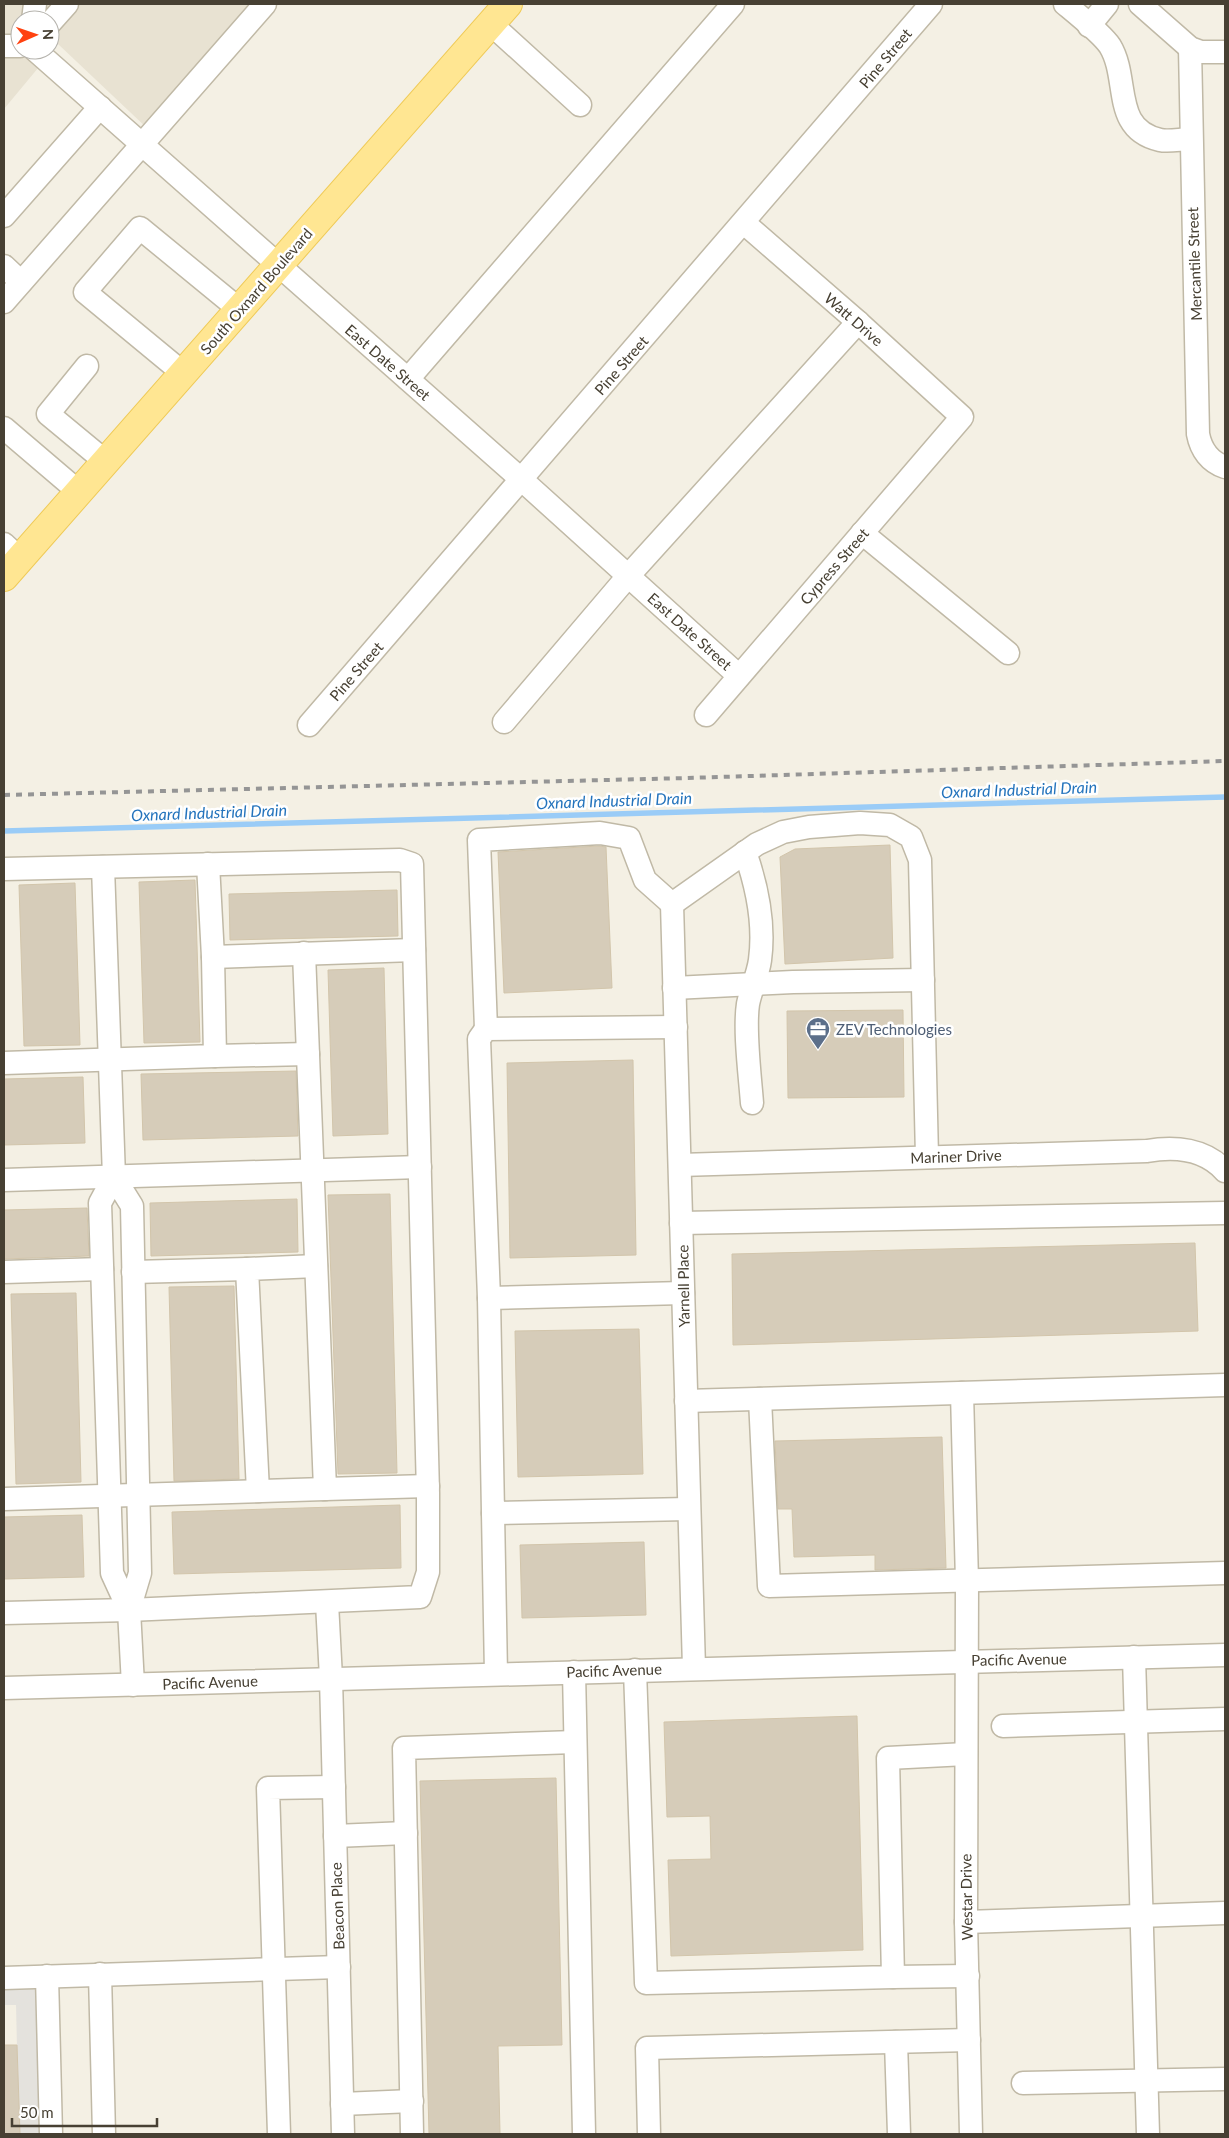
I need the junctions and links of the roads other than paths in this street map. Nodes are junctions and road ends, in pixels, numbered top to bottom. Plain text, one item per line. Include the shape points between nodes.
1 (265, 4) edge
2 (733, 4) edge
3 (931, 4) edge
4 (1065, 4) edge
5 (1107, 4) edge
6 (1140, 4) edge
7 (499, 14) edge
8 (1089, 26) junction
9 (1190, 48) junction
10 (1225, 52) edge
11 (46, 60) edge
12 (580, 105) dead end
13 (100, 107) junction
14 (1191, 139) junction
15 (142, 144) junction
16 (4, 216) edge
17 (744, 223) junction
18 (279, 265) junction
19 (4, 266) edge
20 (21, 282) junction
21 (4, 302) edge
22 (240, 310) junction
23 (858, 322) junction
24 (87, 366) dead end
25 (183, 373) junction
26 (408, 379) junction
27 (962, 417) joint
28 (4, 428) edge
29 (106, 462) junction
30 (1225, 467) edge
31 (522, 480) junction
32 (79, 492) junction
33 (862, 533) junction
34 (9, 560) edge
35 (629, 575) junction
36 (1008, 653) dead end
37 (739, 676) junction
38 (706, 715) dead end
39 (504, 722) dead end
40 (309, 725) dead end
41 (745, 852) junction
42 (208, 864) junction
43 (103, 866) junction
44 (4, 869) edge
45 (672, 904) junction
46 (414, 950) junction
47 (304, 954) junction
48 (213, 957) junction
49 (923, 980) junction
50 (755, 984) junction
51 (674, 988) junction
52 (676, 1027) junction
53 (486, 1028) junction
54 (308, 1054) junction
55 (215, 1056) junction
56 (110, 1060) junction
57 (4, 1063) edge
58 (752, 1103) dead end
59 (927, 1157) junction
60 (680, 1165) junction
61 (420, 1167) junction
62 (312, 1170) junction
63 (1225, 1171) edge
64 (114, 1176) junction
65 (4, 1180) edge
66 (1225, 1213) edge
67 (681, 1223) junction
68 (316, 1266) junction
69 (247, 1269) junction
70 (4, 1272) edge
71 (102, 1274) junction
72 (133, 1275) junction
73 (683, 1293) junction
74 (489, 1298) junction
75 (1225, 1385) edge
76 (962, 1393) junction
77 (760, 1399) junction
78 (686, 1401) junction
79 (428, 1486) junction
80 (325, 1489) junction
81 (258, 1491) junction
82 (138, 1495) junction
83 (109, 1496) junction
84 (4, 1499) edge
85 (688, 1509) junction
86 (493, 1513) junction
87 (1225, 1573) edge
88 (967, 1581) junction
89 (326, 1602) junction
90 (129, 1610) junction
91 (4, 1613) edge
92 (1225, 1655) edge
93 (1134, 1657) junction
94 (967, 1660) junction
95 (694, 1668) junction
96 (635, 1670) junction
97 (574, 1672) junction
98 (496, 1674) junction
99 (331, 1678) junction
100 (133, 1684) junction
101 (4, 1688) edge
102 (1225, 1720) edge
103 (1136, 1722) junction
104 (1003, 1726) dead end
105 (576, 1742) junction
106 (966, 1754) junction
107 (334, 1787) junction
108 (406, 1833) junction
109 (335, 1836) junction
110 (1225, 1913) edge
111 (1143, 1917) junction
112 (966, 1922) junction
113 (339, 1968) junction
114 (275, 1969) junction
115 (100, 1974) junction
116 (47, 1976) junction
117 (968, 1976) junction
118 (893, 1977) junction
119 (4, 1978) edge
120 (969, 2040) junction
121 (896, 2042) junction
122 (1225, 2079) edge
123 (1147, 2081) junction
124 (1023, 2083) dead end
125 (412, 2101) junction
126 (342, 2104) junction
127 (51, 2134) edge
128 (104, 2134) edge
129 (279, 2134) edge
130 (343, 2134) edge
131 (412, 2134) edge
132 (584, 2134) edge
133 (649, 2134) edge
134 (899, 2134) edge
135 (971, 2134) edge
136 (1148, 2134) edge

1 - 15 street
2 - 26 street
3 - 17 street, Pine Street
4 - 8 street
5 - 8 street
6 - 9 street
7 - 12 street
7 - 18 main road, South Oxnard Boulevard
8 - 14 street via 1109,45 1117,64 1126,113 1138,130 1161,140
9 - 10 street via 1201,52
9 - 14 street, Mercantile Street
11 - 13 street, East Date Street
13 - 15 street, East Date Street
13 - 16 street
14 - 30 street, Mercantile Street via 1198,434 1204,451
15 - 18 street, East Date Street
15 - 20 street
17 - 23 street, Watt Drive
17 - 31 street, Pine Street
18 - 22 main road, South Oxnard Boulevard
18 - 26 street, East Date Street
19 - 20 street
20 - 21 street
22 - 25 main road, South Oxnard Boulevard
22 - 25 street via 140,228 86,292
23 - 27 street, Watt Drive
23 - 35 street
24 - 29 street via 48,414
25 - 29 main road, South Oxnard Boulevard
26 - 31 street, East Date Street
27 - 33 street, Cypress Street
28 - 32 street
29 - 32 main road, South Oxnard Boulevard
31 - 35 street, East Date Street
31 - 40 street, Pine Street
32 - 34 main road, South Oxnard Boulevard
33 - 36 street
33 - 37 street, Cypress Street
35 - 37 street, East Date Street
35 - 39 street
37 - 38 street, Cypress Street
41 - 45 street
41 - 49 street via 783,832 860,822 890,825 911,837 920,860
41 - 50 street via 755,882 760,918 760,959
42 - 43 street
42 - 46 street via 400,860 412,864
42 - 48 street
43 - 44 street
43 - 56 street
45 - 51 street, Yarnell Place
45 - 53 street via 645,880 629,838 600,833 479,840
46 - 47 street
46 - 61 street
47 - 48 street
47 - 54 street
48 - 55 street
49 - 50 street
49 - 59 street
50 - 51 street
50 - 58 street via 748,1004
51 - 52 street, Yarnell Place
52 - 53 street
52 - 60 street, Yarnell Place
53 - 74 street via 479,1039
54 - 55 street
54 - 62 street
55 - 56 street
56 - 57 street
56 - 64 street
59 - 60 street, Mariner Drive
59 - 63 street, Mariner Drive via 1182,1149 1199,1153 1218,1163
60 - 67 street, Yarnell Place
61 - 62 street
61 - 79 street
62 - 64 street
62 - 68 street
64 - 65 street
64 - 71 street via 100,1203
64 - 72 street via 132,1206
66 - 67 street
67 - 73 street, Yarnell Place
68 - 69 street
68 - 80 street
69 - 72 street
69 - 81 street
70 - 71 street
71 - 72 street
71 - 83 street
72 - 82 street
73 - 74 street
73 - 78 street, Yarnell Place
74 - 86 street
75 - 76 street
76 - 77 street
76 - 88 street, Westar Drive
77 - 78 street
77 - 88 street via 769,1586
78 - 85 street, Yarnell Place
79 - 80 street
79 - 89 street via 428,1572 420,1597
80 - 81 street
81 - 82 street
82 - 83 street
82 - 90 street via 140,1573
83 - 84 street
83 - 90 street via 112,1573
85 - 86 street
85 - 95 street, Yarnell Place
86 - 98 street
87 - 88 street
88 - 94 street, Westar Drive
89 - 90 street
89 - 99 street, Beacon Place
90 - 91 street
90 - 100 street
92 - 93 street, Pacific Avenue
93 - 94 street, Pacific Avenue
93 - 103 street
94 - 95 street, Pacific Avenue
94 - 106 street, Westar Drive
95 - 96 street, Pacific Avenue
96 - 97 street, Pacific Avenue
96 - 118 street via 646,1983
97 - 98 street, Pacific Avenue
97 - 105 street
98 - 99 street, Pacific Avenue
99 - 100 street, Pacific Avenue
99 - 107 street, Beacon Place
100 - 101 street, Pacific Avenue
102 - 103 street
103 - 104 street
103 - 111 street
105 - 108 street via 404,1748
105 - 132 street
106 - 112 street, Westar Drive
106 - 118 street via 888,1758
107 - 109 street, Beacon Place
107 - 114 street via 268,1788
108 - 109 street
108 - 125 street
109 - 113 street, Beacon Place
110 - 111 street
111 - 112 street
111 - 123 street
112 - 117 street, Westar Drive
113 - 114 street
113 - 126 street, Beacon Place
114 - 115 street
114 - 129 street
115 - 116 street
115 - 128 street
116 - 119 street
116 - 127 street
117 - 118 street
117 - 120 street, Westar Drive
120 - 121 street
120 - 135 street, Westar Drive
121 - 133 street via 647,2048
121 - 134 street
122 - 123 street
123 - 124 street
123 - 136 street
125 - 126 street
125 - 131 street
126 - 130 street, Beacon Place

